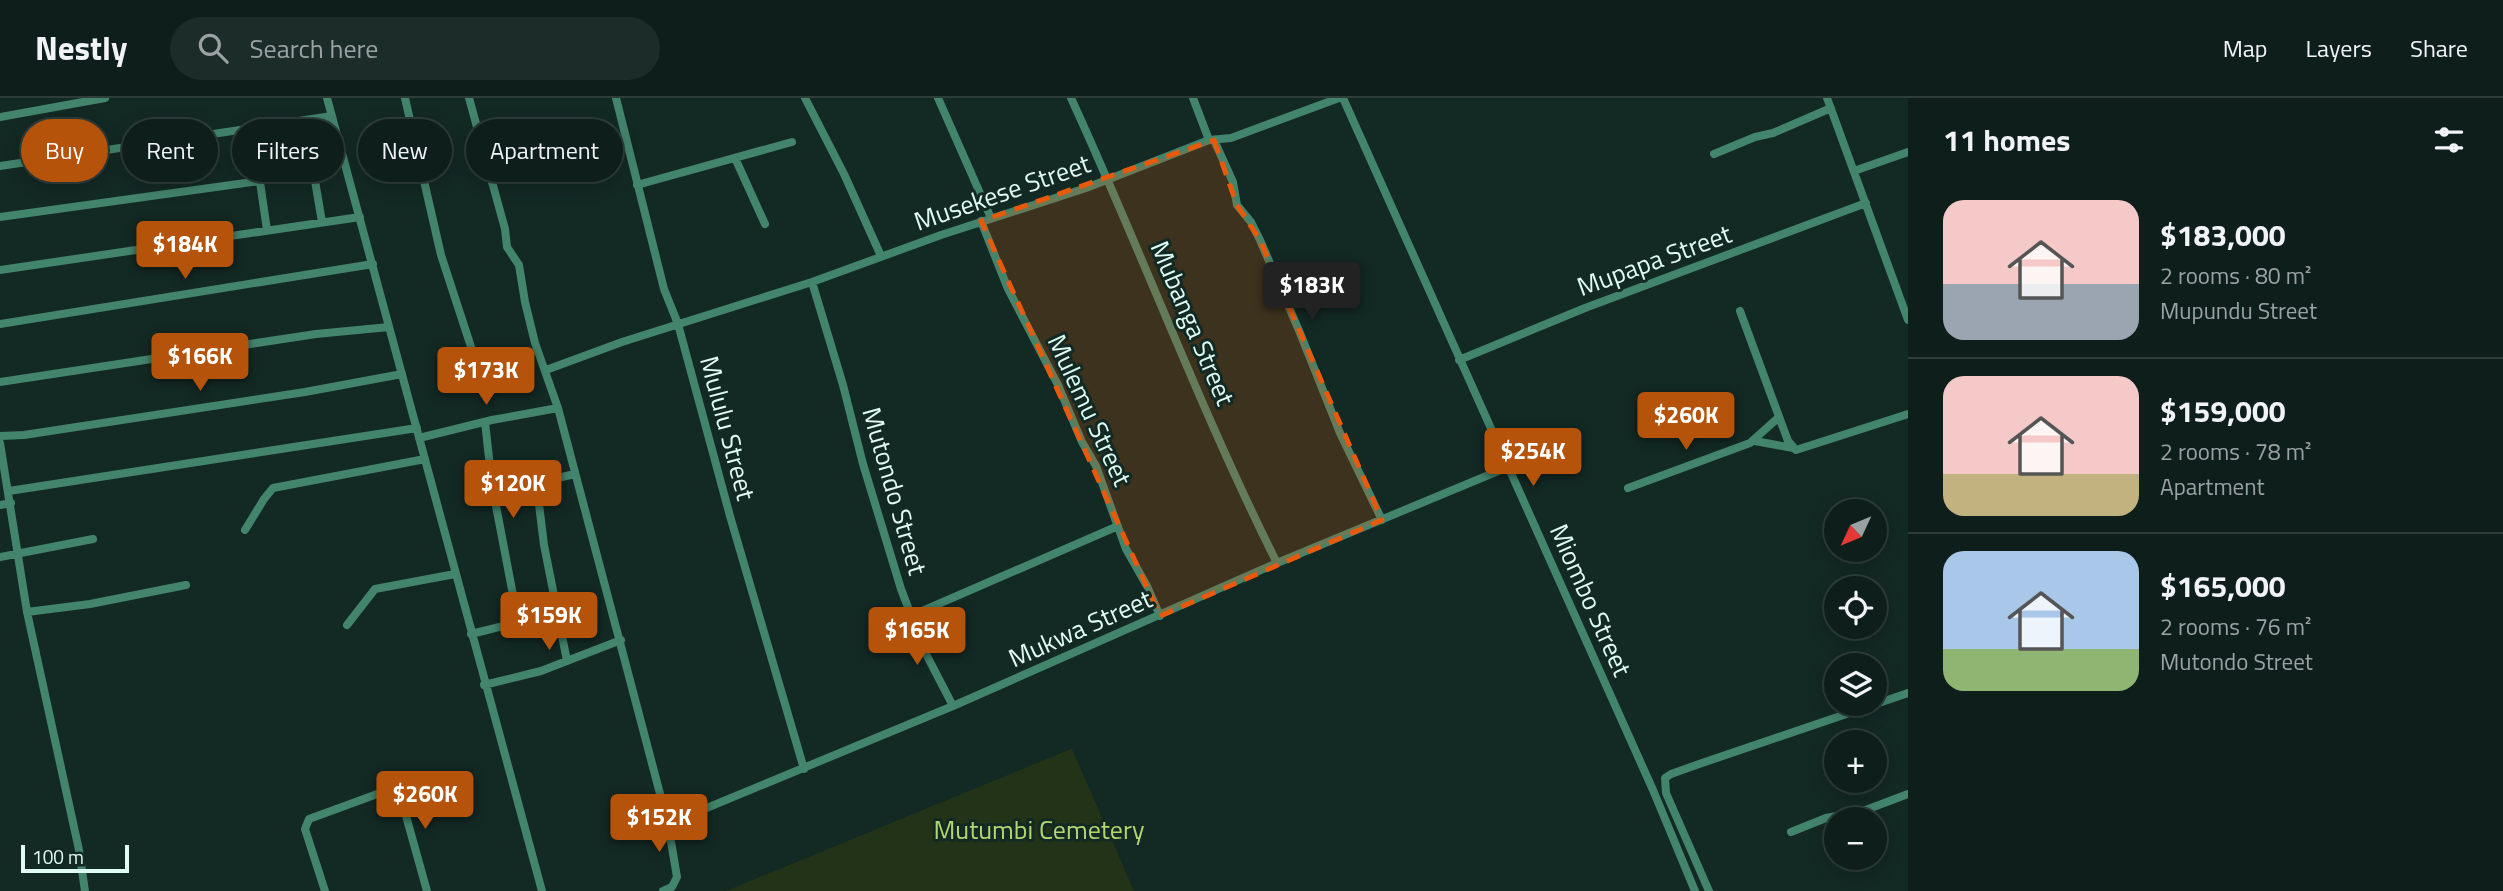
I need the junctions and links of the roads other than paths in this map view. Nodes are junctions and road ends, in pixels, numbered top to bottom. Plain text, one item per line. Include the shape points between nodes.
1 (105, 98) edge
2 (327, 98) edge
3 (405, 98) edge
4 (469, 98) edge
5 (616, 98) edge
6 (805, 98) edge
7 (938, 98) edge
8 (1071, 98) edge
9 (1193, 98) edge
10 (1341, 98) edge
11 (1827, 98) edge
12 (1831, 108) junction
13 (332, 116) junction
14 (0, 117) edge
15 (318, 119) edge
16 (232, 130) edge
17 (1211, 140) junction
18 (792, 142) dead end
19 (1908, 152) edge
20 (1714, 154) dead end
21 (735, 158) junction
22 (0, 166) edge
23 (1854, 171) junction
24 (1108, 179) junction
25 (252, 182) edge
26 (259, 182) edge
27 (315, 182) edge
28 (637, 185) junction
29 (1866, 203) junction
30 (0, 217) edge
31 (360, 217) junction
32 (991, 218) junction
33 (981, 221) junction
34 (322, 222) junction
35 (765, 224) dead end
36 (267, 230) junction
37 (881, 256) junction
38 (373, 264) junction
39 (0, 270) edge
40 (812, 282) junction
41 (1740, 311) dead end
42 (1908, 320) edge
43 (0, 324) edge
44 (678, 324) junction
45 (389, 327) junction
46 (473, 353) dead end
47 (1459, 360) junction
48 (546, 370) junction
49 (402, 374) junction
50 (0, 382) edge
51 (558, 408) junction
52 (1908, 414) edge
53 (1779, 417) junction
54 (485, 422) junction
55 (417, 428) junction
56 (0, 436) edge
57 (419, 438) junction
58 (1755, 440) junction
59 (0, 443) edge
60 (1793, 448) junction
61 (0, 449) edge
62 (425, 459) junction
63 (1508, 467) junction
64 (575, 474) junction
65 (1628, 488) dead end
66 (9, 491) junction
67 (11, 503) junction
68 (0, 505) edge
69 (1382, 520) junction
70 (1118, 526) junction
71 (245, 530) dead end
72 (93, 539) dead end
73 (19, 554) junction
74 (0, 557) edge
75 (1277, 563) junction
76 (455, 574) junction
77 (186, 585) dead end
78 (27, 612) junction
79 (557, 612) junction
80 (913, 615) junction
81 (1160, 617) junction
82 (517, 621) junction
83 (347, 625) dead end
84 (471, 634) junction
85 (621, 640) junction
86 (567, 661) junction
87 (485, 685) junction
88 (1908, 693) edge
89 (953, 706) junction
90 (804, 769) junction
91 (1908, 794) edge
92 (668, 824) junction
93 (1791, 832) dead end
94 (85, 891) edge
95 (325, 891) edge
96 (427, 891) edge
97 (542, 891) edge
98 (663, 891) edge
99 (1695, 891) edge
100 (1709, 891) edge

1 - 14 street
2 - 13 street
3 - 46 street via 442,255
4 - 48 street via 507,247 519,265 527,312
5 - 28 street, Mululu Street
6 - 37 street
7 - 32 street
8 - 24 street, Mubanga Street
9 - 17 street
10 - 17 street, Musekese Street via 1231,138
10 - 47 street, Miombo Street
11 - 12 street
12 - 20 street
12 - 23 street
13 - 15 street
13 - 31 street
16 - 22 street
17 - 24 street, Musekese Street
17 - 69 street via 1233,182 1237,205 1260,240 1340,433
18 - 21 street
19 - 23 street
21 - 28 street
21 - 35 street
23 - 29 street
24 - 32 street, Musekese Street
24 - 75 street, Mubanga Street
25 - 30 street
26 - 36 street
27 - 34 street
28 - 44 street, Mululu Street via 664,289
29 - 42 street
29 - 47 street, Mupapa Street via 1585,307
31 - 34 street
31 - 38 street
32 - 33 street, Musekese Street
33 - 37 street, Musekese Street
33 - 70 street, Mulemu Street via 1008,289 1096,466
34 - 36 street
36 - 39 street
37 - 40 street, Musekese Street
38 - 43 street
38 - 45 street
40 - 44 street, Musekese Street
40 - 80 street, Mutondo Street via 863,464
41 - 53 street
44 - 48 street, Musekese Street
44 - 90 street, Mululu Street
45 - 49 street
45 - 50 street
47 - 63 street, Miombo Street
48 - 51 street
49 - 55 street
49 - 56 street
51 - 54 street
51 - 64 street
52 - 60 street via 1800,450
53 - 58 street
53 - 60 street
54 - 57 street
54 - 82 street
55 - 57 street
55 - 66 street
57 - 62 street
58 - 60 street
58 - 65 street
59 - 61 street
61 - 66 street
62 - 71 street via 273,488
62 - 76 street
63 - 69 street, Mukwa Street
63 - 99 street, Miombo Street
64 - 79 street via 540,482 537,488
64 - 85 street
66 - 67 street
67 - 68 street
67 - 73 street
69 - 75 street, Mukwa Street
70 - 80 street
70 - 81 street, Mulemu Street
72 - 73 street
73 - 74 street
73 - 78 street
75 - 81 street, Mukwa Street
76 - 83 street via 374,589
76 - 84 street
77 - 78 street
78 - 94 street
79 - 82 street
79 - 86 street
80 - 89 street, Mutondo Street via 925,652
81 - 89 street, Mukwa Street
82 - 84 street
84 - 87 street
85 - 86 street
85 - 92 street
86 - 87 street
87 - 97 street
88 - 100 street via 1665,778 1666,793
89 - 90 street, Mukwa Street
90 - 92 street, Mukwa Street
91 - 93 street
92 - 98 street via 677,877 672,887
95 - 96 street via 305,824 391,789 401,799

